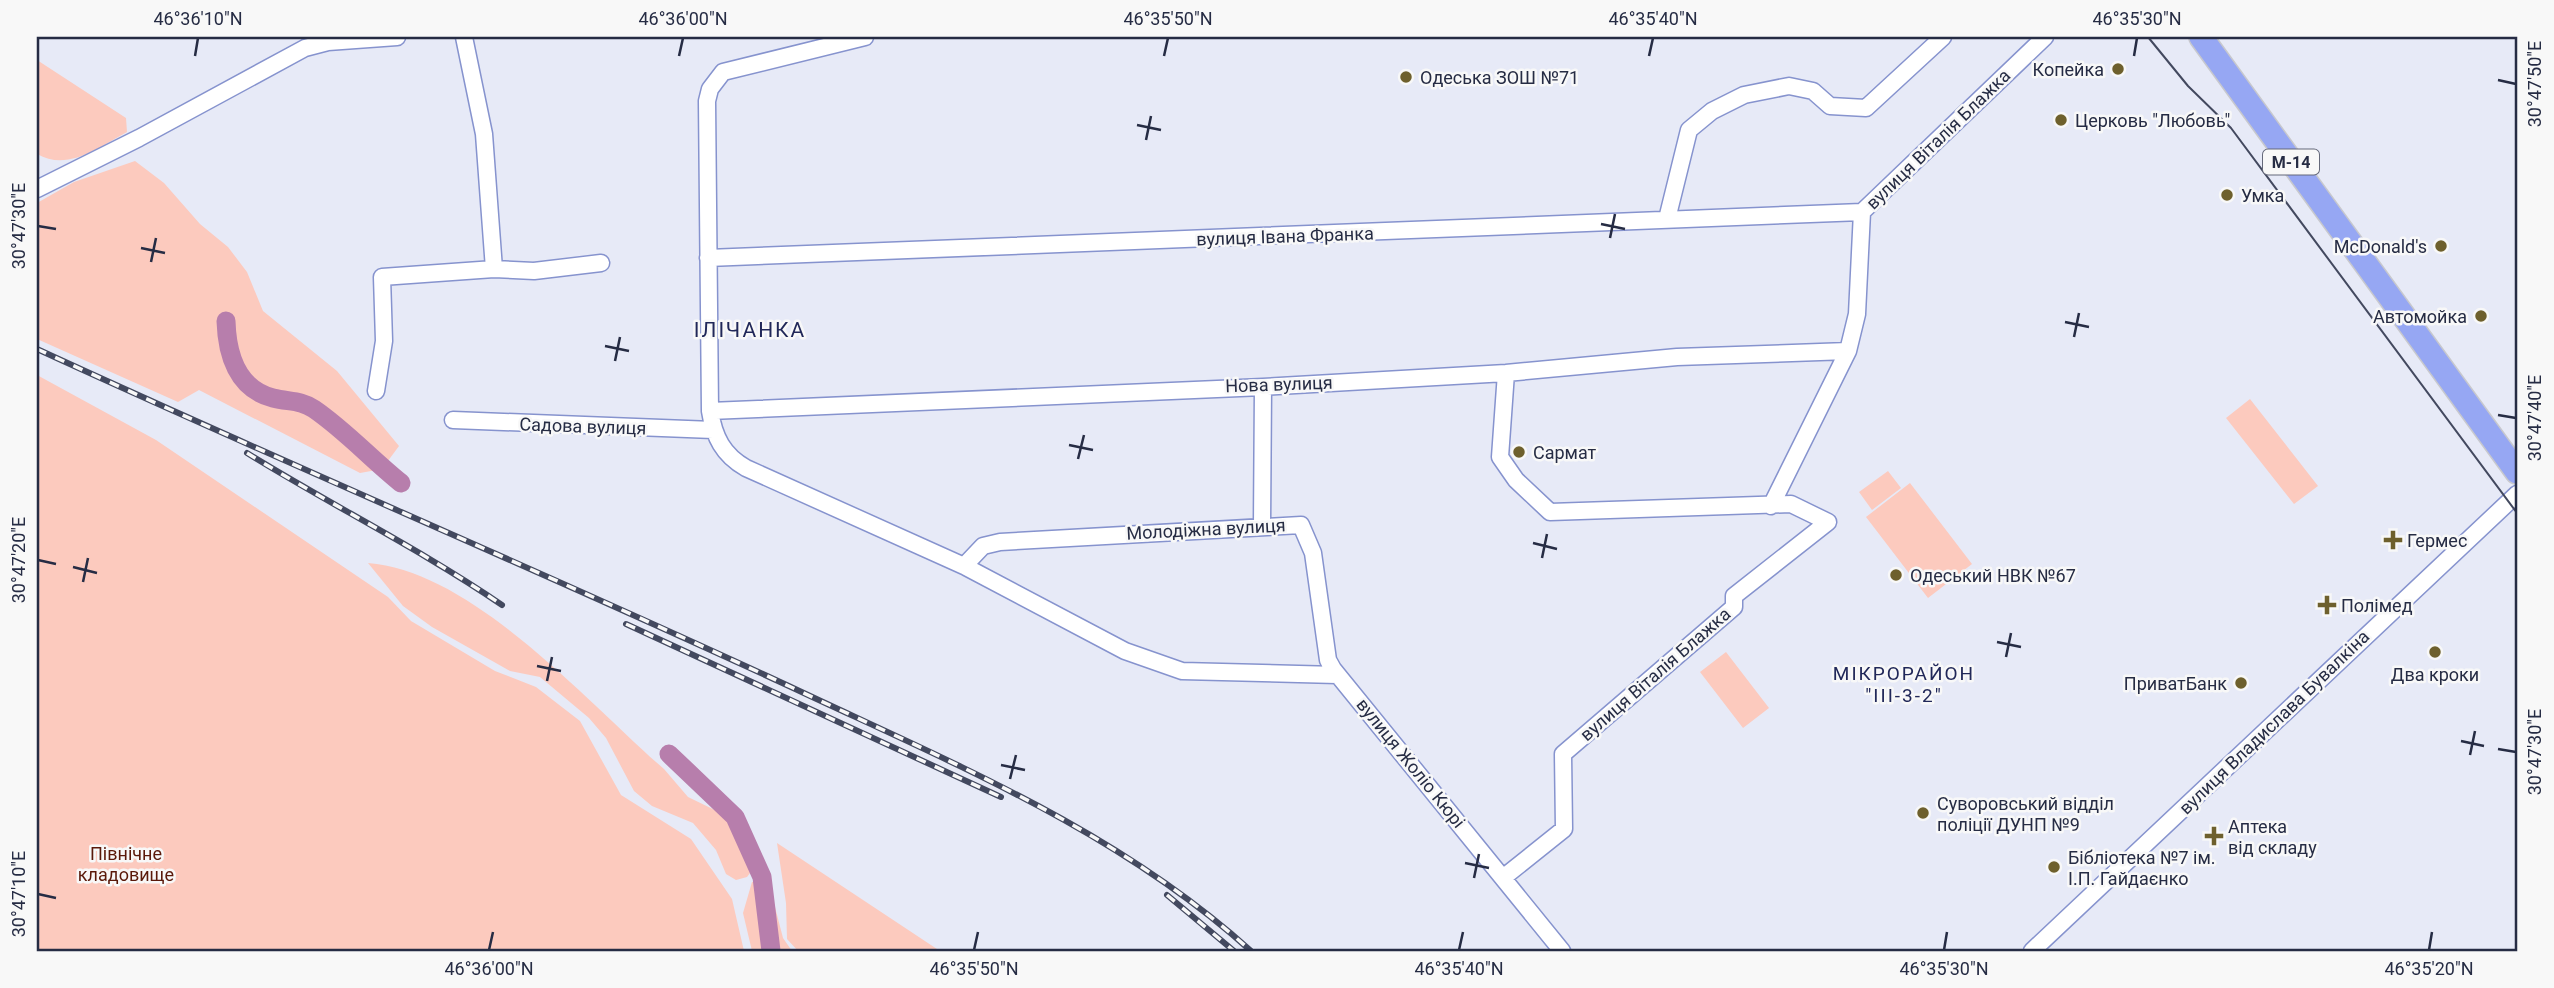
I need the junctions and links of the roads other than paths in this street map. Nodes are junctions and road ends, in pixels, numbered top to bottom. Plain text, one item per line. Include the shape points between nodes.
1 (397, 37) edge
2 (464, 37) edge
3 (865, 37) edge
4 (1943, 37) edge
5 (2045, 37) edge
6 (2207, 46) edge
7 (38, 186) edge
8 (1862, 212) junction
9 (1667, 219) junction
10 (708, 258) junction
11 (601, 263) dead end
12 (494, 269) junction
13 (1848, 351) junction
14 (1506, 373) junction
15 (1263, 387) junction
16 (376, 391) dead end
17 (710, 411) junction
18 (453, 421) dead end
19 (713, 430) junction
20 (2517, 472) edge
21 (2517, 494) edge
22 (1771, 506) junction
23 (1262, 525) junction
24 (964, 566) junction
25 (1337, 675) junction
26 (1504, 877) junction
27 (1562, 951) edge
28 (2032, 951) edge

1 - 7 street via 305,48 139,138
2 - 12 street via 484,134
3 - 10 street via 734,69 716,79 707,101
4 - 9 street via 1867,108 1830,106 1813,91 1790,86 1744,95 1712,111 1689,130
5 - 8 street, вулиця Віталія Блажка
6 - 20 highway, М-14
8 - 9 street, вулиця Івана Франка
8 - 13 street, вулиця Віталія Блажка via 1857,314
9 - 10 street, вулиця Івана Франка
10 - 17 street
11 - 12 street via 534,271
12 - 16 street via 382,277 384,341
13 - 14 street, Нова вулиця via 1677,357
13 - 22 street, вулиця Віталія Блажка
14 - 15 street, Нова вулиця
14 - 22 street via 1500,457 1516,480 1550,512
15 - 17 street, Нова вулиця
15 - 23 street
17 - 19 street
18 - 19 street, Садова вулиця
19 - 24 street via 736,463
21 - 28 street, вулиця Владислава Бувалкіна
22 - 26 street, вулиця Віталія Блажка via 1791,504 1828,522 1734,596 1734,607 1563,754 1564,829
23 - 24 street, Молодіжна вулиця via 1000,542 983,546
23 - 25 street, Молодіжна вулиця via 1303,526 1313,553 1328,660
24 - 25 street via 1125,651 1175,670
25 - 26 street, вулиця Жоліо Кюрі
26 - 27 street, вулиця Жоліо Кюрі

